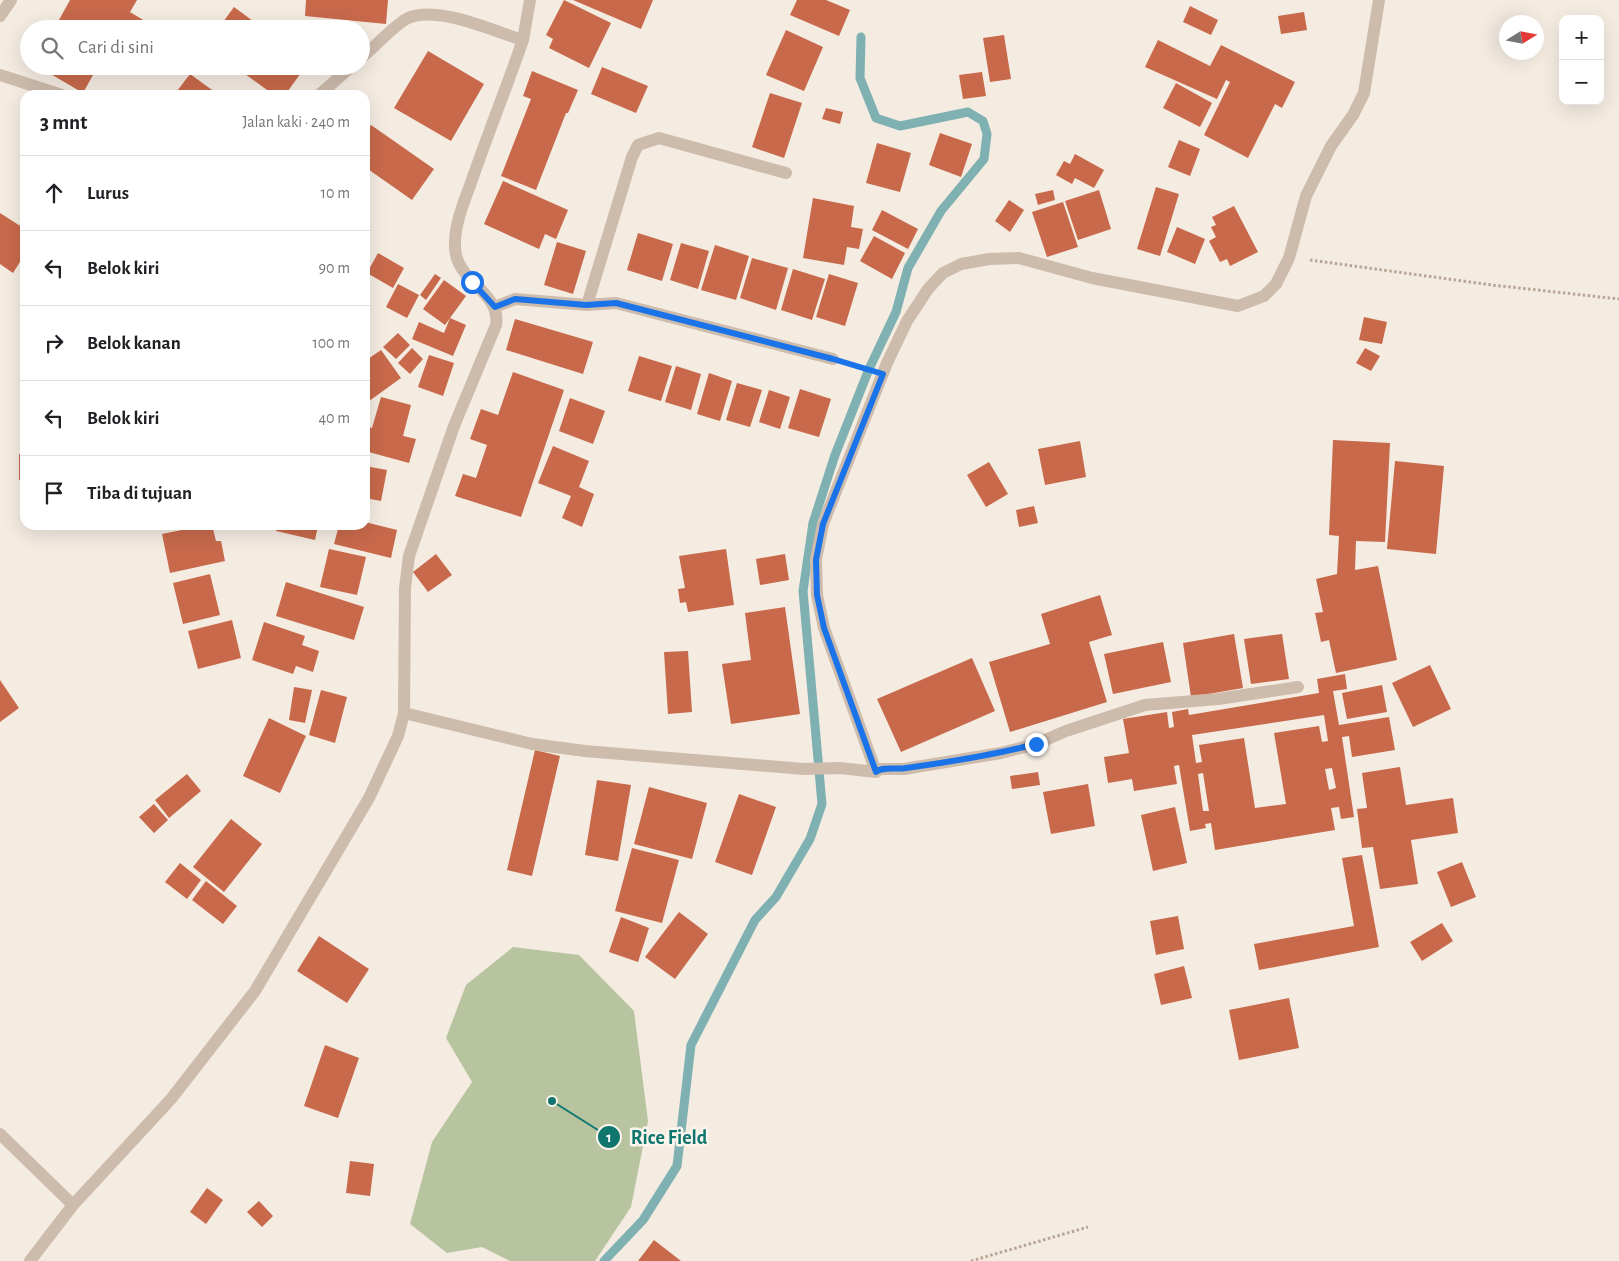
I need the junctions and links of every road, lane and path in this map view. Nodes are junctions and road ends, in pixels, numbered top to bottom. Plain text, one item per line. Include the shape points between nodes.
1 (11, 0) edge
2 (530, 0) edge
3 (1378, 0) edge
4 (0, 16) edge
5 (523, 40) junction
6 (370, 50) edge
7 (0, 74) edge
8 (342, 75) edge
9 (47, 90) edge
10 (325, 90) edge
11 (786, 173) dead end
12 (1290, 258) junction
13 (1619, 299) edge
14 (586, 305) junction
15 (495, 307) junction
16 (833, 359) dead end
17 (1298, 687) dead end
18 (404, 713) junction
19 (876, 772) junction
20 (0, 1134) edge
21 (73, 1205) junction
22 (1088, 1227) dead end
23 (30, 1261) edge
24 (971, 1261) edge

1 - 4 street
2 - 5 street
3 - 12 street via 1364,93 1331,146 1306,196
5 - 6 street via 438,14 422,14 407,19
5 - 15 street via 462,210 455,242 461,268
7 - 9 street
8 - 10 street
11 - 14 street via 659,138 638,145
12 - 13 path
12 - 19 street via 1276,284 1264,296 1238,306 1092,278 1019,258 961,264 943,273 928,289 907,321 887,362 823,524 816,560 817,595 824,628
14 - 15 street via 515,299
14 - 16 street via 616,303
15 - 18 street via 496,325 454,426 409,556 405,588
17 - 19 street via 1218,699 1145,705 1010,751
18 - 19 street via 532,744 585,751
18 - 21 street via 398,736 369,798 255,991 171,1099
20 - 21 street
21 - 23 street
22 - 24 path

